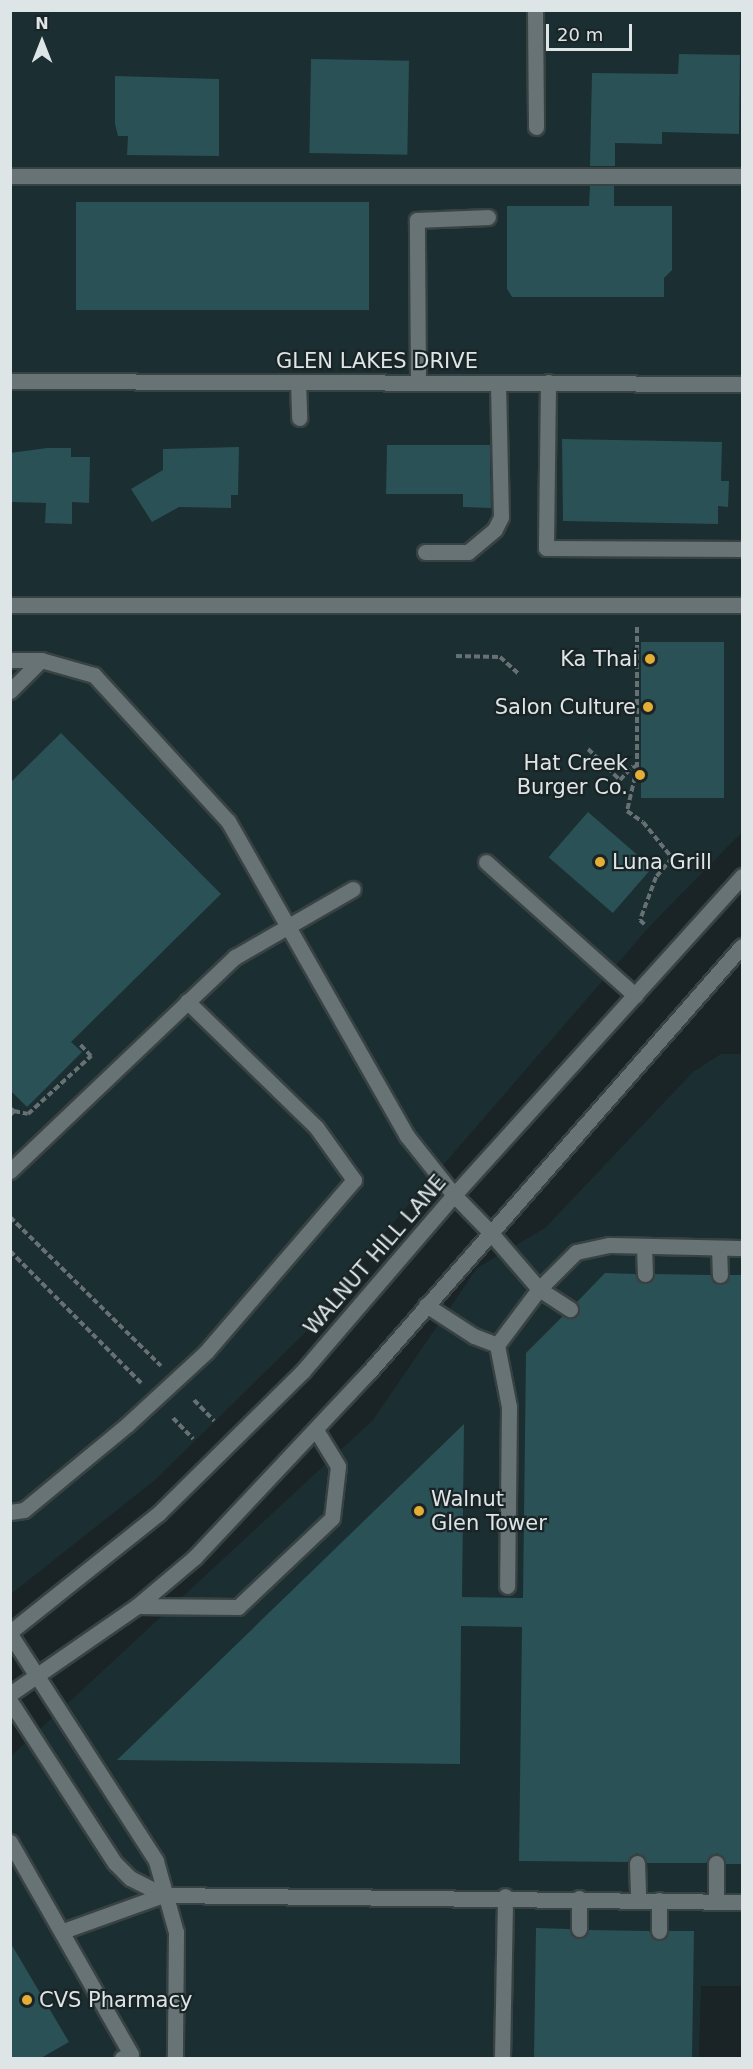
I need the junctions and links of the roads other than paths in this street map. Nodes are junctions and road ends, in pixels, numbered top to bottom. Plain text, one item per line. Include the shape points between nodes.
1 (536, 10) edge
2 (536, 126) dead end
3 (10, 176) edge
4 (742, 176) edge
5 (488, 216) dead end
6 (10, 381) edge
7 (298, 382) junction
8 (418, 382) junction
9 (548, 382) junction
10 (498, 383) junction
11 (742, 384) edge
12 (299, 418) dead end
13 (742, 549) edge
14 (425, 552) dead end
15 (10, 605) edge
16 (742, 605) edge
17 (10, 660) edge
18 (41, 660) junction
19 (10, 691) edge
20 (486, 862) dead end
21 (742, 876) edge
22 (353, 889) dead end
23 (290, 924) junction
24 (742, 946) edge
25 (635, 995) junction
26 (187, 1001) junction
27 (10, 1171) edge
28 (454, 1195) junction
29 (490, 1232) junction
30 (644, 1246) junction
31 (719, 1248) junction
32 (742, 1248) edge
33 (645, 1274) dead end
34 (720, 1275) dead end
35 (539, 1288) junction
36 (426, 1305) junction
37 (570, 1309) dead end
38 (497, 1345) junction
39 (316, 1430) junction
40 (10, 1512) edge
41 (507, 1586) dead end
42 (137, 1606) junction
43 (10, 1633) edge
44 (38, 1676) junction
45 (10, 1694) edge
46 (10, 1701) edge
47 (10, 1842) edge
48 (638, 1863) dead end
49 (716, 1863) dead end
50 (163, 1894) junction
51 (505, 1896) junction
52 (579, 1898) junction
53 (638, 1899) junction
54 (659, 1900) junction
55 (716, 1901) junction
56 (742, 1902) edge
57 (579, 1929) dead end
58 (63, 1931) junction
59 (659, 1931) dead end
60 (122, 2058) edge
61 (175, 2058) edge
62 (502, 2058) edge

1 - 2 main road
3 - 4 main road
5 - 8 main road via 417,220
6 - 7 main road, GLEN LAKES DRIVE
7 - 8 main road, GLEN LAKES DRIVE
7 - 12 main road
8 - 10 main road, GLEN LAKES DRIVE
9 - 10 main road, GLEN LAKES DRIVE
9 - 11 main road, GLEN LAKES DRIVE
9 - 13 main road via 546,548
10 - 14 main road via 501,517 495,529 468,552
15 - 16 main road
17 - 18 main road
18 - 19 main road
18 - 23 main road via 94,675 238,833
20 - 25 main road
21 - 25 main road, WALNUT HILL LANE
22 - 23 main road
23 - 26 main road via 236,957
23 - 28 main road via 407,1136
24 - 29 main road
25 - 28 main road, WALNUT HILL LANE
26 - 27 main road
26 - 40 main road via 316,1127 354,1180 206,1352 129,1424 24,1510
28 - 29 main road
28 - 43 main road, WALNUT HILL LANE via 303,1371 202,1472 159,1513
29 - 35 main road
29 - 36 main road
30 - 31 main road
30 - 33 main road
30 - 35 main road via 609,1245 576,1252
31 - 32 main road
31 - 34 main road
35 - 37 main road
35 - 38 main road
36 - 38 main road via 474,1336
36 - 39 main road
38 - 41 main road via 509,1407
39 - 42 main road via 195,1557
39 - 42 main road via 338,1466 332,1518 238,1607
42 - 44 main road
43 - 44 main road
44 - 45 main road
44 - 50 main road via 144,1840 156,1861
46 - 50 main road via 115,1863 130,1878
47 - 58 main road
48 - 53 main road
49 - 55 main road
50 - 51 main road
50 - 58 main road
50 - 61 main road via 176,1932
51 - 52 main road
51 - 62 main road
52 - 53 main road
52 - 57 main road
53 - 54 main road
54 - 55 main road
54 - 59 main road
55 - 56 main road
58 - 60 main road via 131,2054

